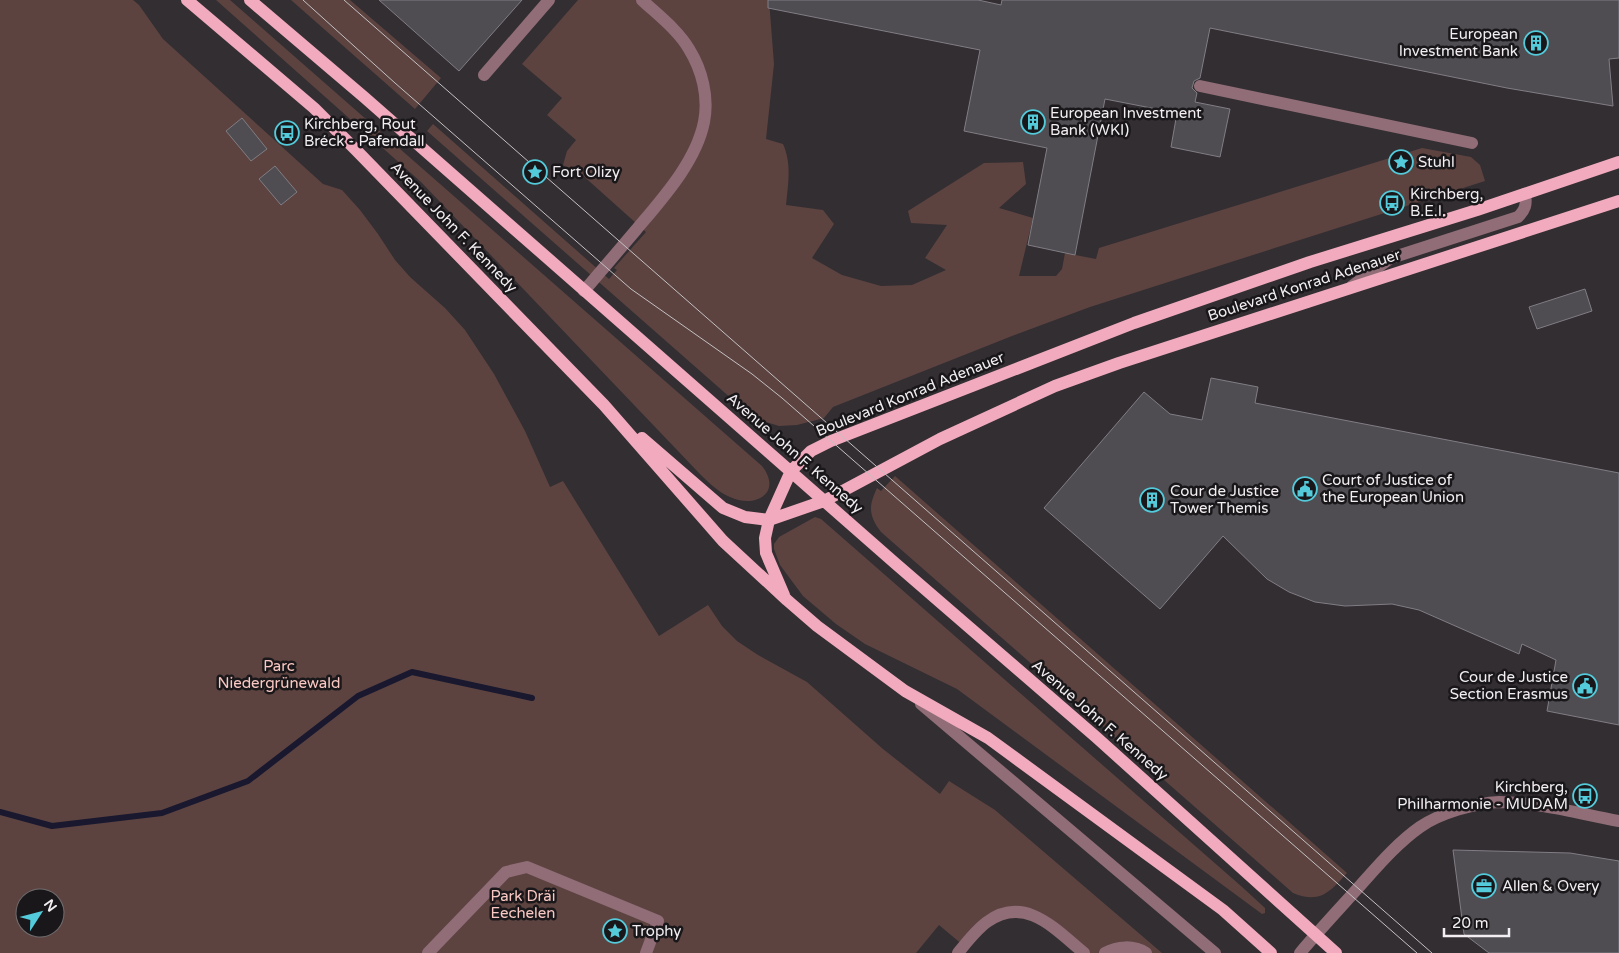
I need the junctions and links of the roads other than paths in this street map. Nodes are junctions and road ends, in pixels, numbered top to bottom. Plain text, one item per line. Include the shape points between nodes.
1 (187, 0) edge
2 (250, 0) edge
3 (549, 0) edge
4 (642, 0) edge
5 (484, 75) dead end
6 (1200, 86) dead end
7 (1472, 143) dead end
8 (1619, 162) edge
9 (1525, 194) junction
10 (1619, 201) edge
11 (1350, 288) junction
12 (584, 291) junction
13 (604, 405) junction
14 (791, 471) junction
15 (824, 501) junction
16 (769, 520) junction
17 (786, 600) junction
18 (905, 691) junction
19 (1619, 821) edge
20 (1316, 934) junction
21 (428, 953) edge
22 (646, 953) edge
23 (958, 953) edge
24 (1084, 953) edge
25 (1104, 953) edge
26 (1146, 953) edge
27 (1215, 953) edge
28 (1271, 953) edge
29 (1300, 953) edge
30 (1336, 953) edge

1 - 13 main road, Avenue John F. Kennedy via 314,108
2 - 12 main road, Avenue John F. Kennedy
3 - 5 street
4 - 12 street via 689,48 701,72 706,96 704,122 678,178
6 - 7 street
8 - 9 main road, Boulevard Konrad Adenauer
9 - 11 street via 1527,203 1518,217 1391,258
9 - 14 main road, Boulevard Konrad Adenauer via 1310,262 1134,323 831,440 811,451
10 - 11 main road, Boulevard Konrad Adenauer
11 - 15 main road, Boulevard Konrad Adenauer via 1055,386 940,440
12 - 14 main road, Avenue John F. Kennedy
13 - 16 main road via 723,508 745,518
13 - 17 main road, Avenue John F. Kennedy via 723,541
14 - 15 main road, Avenue John F. Kennedy
14 - 16 main road, Boulevard Konrad Adenauer
15 - 16 main road, Boulevard Konrad Adenauer
15 - 20 main road, Avenue John F. Kennedy via 1096,737
16 - 17 main road via 766,553
17 - 18 main road, Avenue John F. Kennedy
18 - 27 street, Avenue John F. Kennedy
18 - 28 main road, Avenue John F. Kennedy via 988,738 1222,910
19 - 20 street via 1543,806 1498,802 1462,808 1434,819 1404,840
20 - 29 street
20 - 30 main road, Avenue John F. Kennedy
21 - 22 street via 506,872 527,867 658,921
23 - 24 street via 985,922 999,914 1014,912 1029,913 1046,921
25 - 26 street via 1125,947

